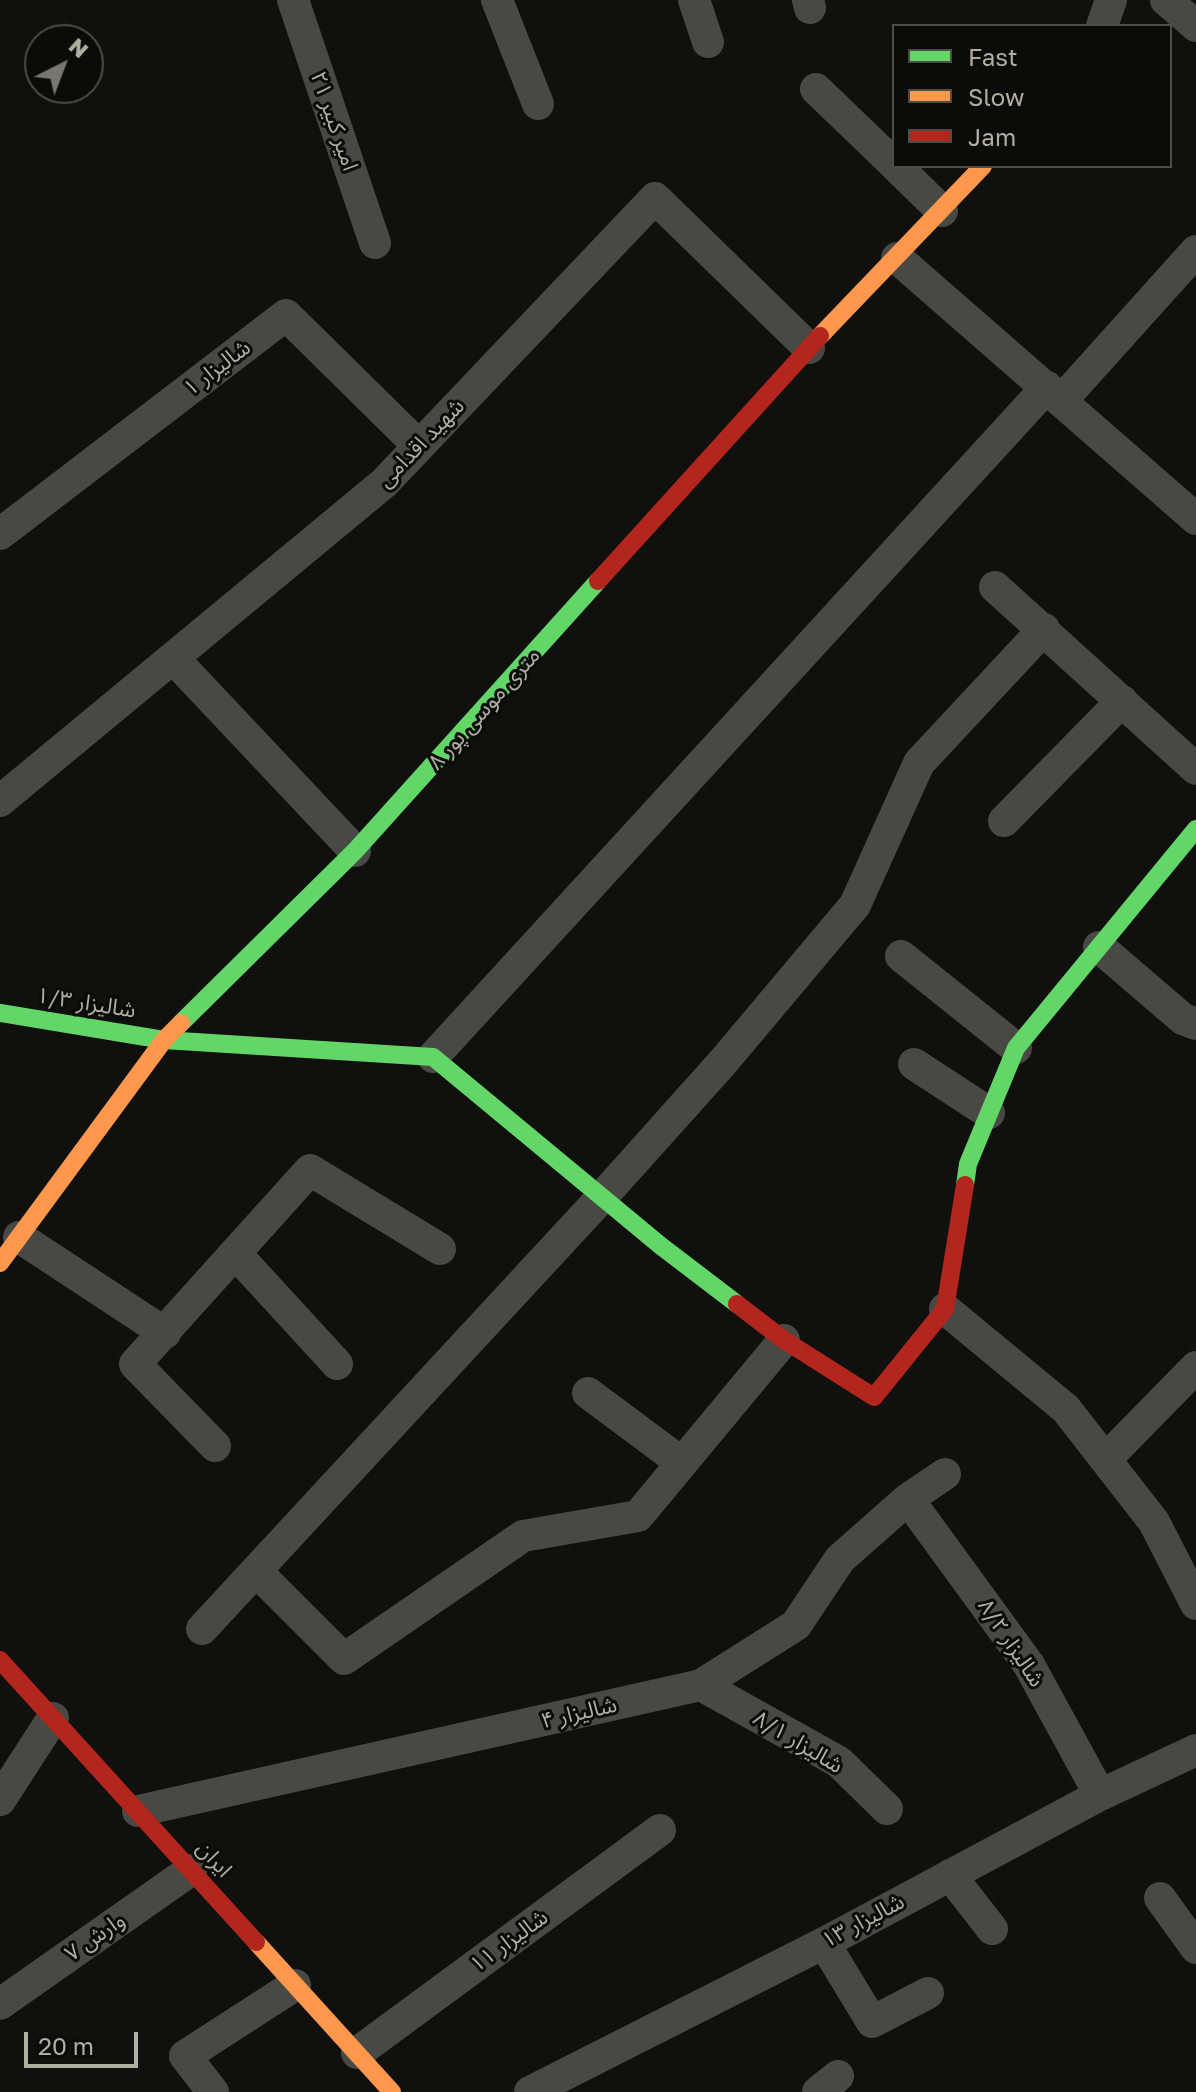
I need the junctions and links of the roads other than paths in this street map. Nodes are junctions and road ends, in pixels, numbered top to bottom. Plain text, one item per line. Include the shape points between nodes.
1 (293, 0) edge
2 (497, 0) edge
3 (694, 0) edge
4 (1111, 0) edge
5 (1166, 0) edge
6 (1103, 24) edge
7 (1196, 26) edge
8 (708, 42) dead end
9 (816, 89) dead end
10 (538, 104) dead end
11 (892, 162) edge
12 (898, 168) edge
13 (981, 168) edge
14 (942, 211) junction
15 (375, 243) dead end
16 (1196, 251) edge
17 (897, 258) junction
18 (809, 348) junction
19 (1054, 393) junction
20 (419, 446) junction
21 (1193, 509) edge
22 (0, 534) edge
23 (995, 587) dead end
24 (1044, 629) junction
25 (173, 658) junction
26 (1122, 701) junction
27 (1196, 769) edge
28 (0, 801) edge
29 (1004, 821) dead end
30 (1196, 829) edge
31 (355, 851) junction
32 (1099, 947) junction
33 (901, 956) dead end
34 (0, 1013) edge
35 (1196, 1024) edge
36 (164, 1040) junction
37 (1016, 1048) junction
38 (433, 1057) junction
39 (914, 1064) dead end
40 (989, 1113) junction
41 (602, 1197) junction
42 (19, 1237) junction
43 (440, 1249) dead end
44 (236, 1254) junction
45 (0, 1263) edge
46 (945, 1309) junction
47 (165, 1333) junction
48 (784, 1340) junction
49 (337, 1364) dead end
50 (1196, 1367) edge
51 (588, 1393) dead end
52 (215, 1446) dead end
53 (1106, 1459) junction
54 (682, 1463) junction
55 (945, 1474) dead end
56 (908, 1499) junction
57 (256, 1571) junction
58 (1196, 1604) edge
59 (202, 1629) dead end
60 (0, 1660) edge
61 (701, 1685) junction
62 (53, 1718) junction
63 (1196, 1750) edge
64 (1100, 1795) junction
65 (0, 1800) edge
66 (887, 1809) dead end
67 (138, 1811) junction
68 (660, 1830) dead end
69 (191, 1870) junction
70 (950, 1875) junction
71 (1160, 1898) dead end
72 (992, 1929) dead end
73 (824, 1943) junction
74 (1196, 1948) edge
75 (295, 1985) junction
76 (928, 1993) dead end
77 (0, 2004) edge
78 (357, 2053) junction
79 (213, 2092) edge
80 (392, 2092) edge
81 (530, 2092) edge

1 - 15 street, امیر کبیر ۲۱
2 - 10 street
3 - 8 street
4 - 6 street
5 - 7 street
9 - 11 street
12 - 14 street
13 - 14 street, ۸ متری موسی پور
14 - 17 street, ۸ متری موسی پور
16 - 19 street
17 - 18 street, ۸ متری موسی پور
17 - 19 street
18 - 20 street, شهید اقدامی via 655,198
18 - 31 street, ۸ متری موسی پور
19 - 21 street
19 - 38 street
20 - 22 street, شاليزار ۱ via 286,315
20 - 25 street, شهید اقدامی via 384,483
23 - 24 street
24 - 26 street
24 - 41 street via 919,763 855,905
25 - 28 street, شهید اقدامی
25 - 31 street
26 - 27 street
26 - 29 street
30 - 32 street
31 - 36 street, ۸ متری موسی پور
32 - 35 street via 1183,1019
32 - 37 street
33 - 37 street
34 - 36 street, شالیزار ۱/۳
36 - 38 street, شالیزار ۱/۳
36 - 42 street, ۸ متری موسی پور
37 - 40 street
38 - 41 street
39 - 40 street
40 - 46 street via 968,1164
41 - 48 street
41 - 57 street
42 - 45 street, ۸ متری موسی پور
42 - 47 street
43 - 44 street via 310,1170
44 - 47 street
44 - 49 street
46 - 48 street via 874,1397
46 - 53 street via 1066,1409
47 - 52 street via 135,1364
48 - 54 street
50 - 53 street
51 - 54 street
53 - 58 street via 1154,1522
54 - 57 street via 638,1516 523,1536 344,1659
55 - 56 street, شالیزار ۴
56 - 61 street, شالیزار ۴ via 840,1559 796,1625
56 - 64 street, شالیزار ۸/۲ via 1029,1665
57 - 59 street
60 - 62 street, ایران
61 - 66 street, شالیزار ۸/۱ via 839,1762
61 - 67 street, شالیزار ۴
62 - 65 street
62 - 67 street, ایران
63 - 64 street, شالیزار ۱۳
64 - 70 street, شالیزار ۱۳
67 - 69 street, ایران
68 - 78 street, شالیزار ۱۱
69 - 75 street, ایران
69 - 77 street, وارش ۷
70 - 72 street
70 - 73 street, شالیزار ۱۳
71 - 74 street
73 - 76 street via 872,2022
73 - 81 street, شالیزار ۱۳
75 - 78 street, ایران
75 - 79 street via 185,2056
78 - 80 street, ایران

